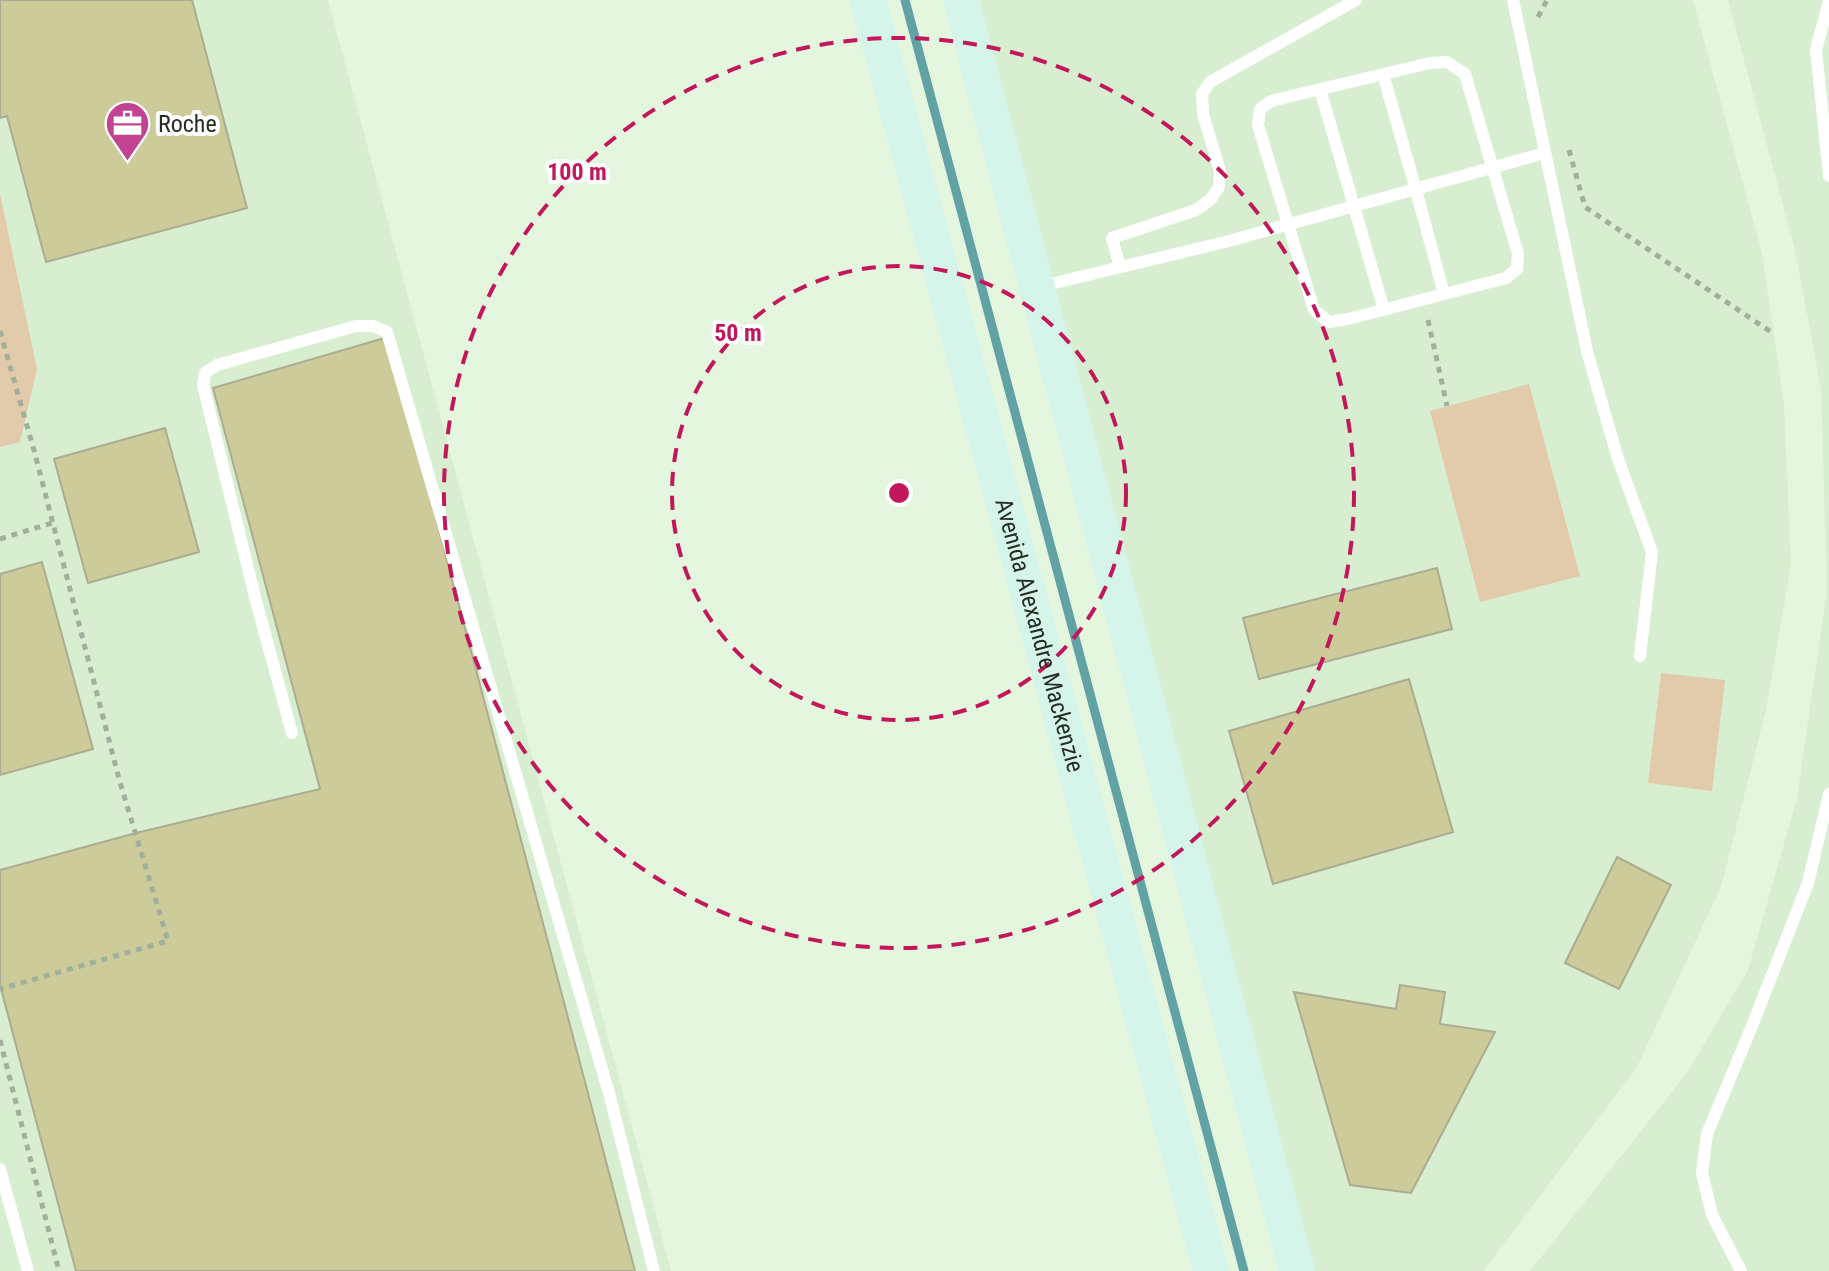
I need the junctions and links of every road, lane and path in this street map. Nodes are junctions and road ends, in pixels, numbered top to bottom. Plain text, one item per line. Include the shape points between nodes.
1 (868, 0) edge
2 (961, 0) edge
3 (1356, 0) edge
4 (1513, 0) edge
5 (1547, 0) edge
6 (1829, 1) edge
7 (1535, 24) dead end
8 (1383, 74) junction
9 (1320, 89) junction
10 (1568, 145) dead end
11 (1545, 153) junction
12 (1493, 168) junction
13 (1829, 176) edge
14 (1416, 190) junction
15 (1353, 207) junction
16 (1288, 225) junction
17 (1120, 267) junction
18 (1037, 287) junction
19 (1444, 294) junction
20 (1425, 307) dead end
21 (1384, 310) junction
22 (0, 331) edge
23 (1774, 334) dead end
24 (1447, 406) dead end
25 (52, 523) junction
26 (0, 539) edge
27 (1640, 656) dead end
28 (292, 733) dead end
29 (1829, 794) edge
30 (0, 989) edge
31 (0, 1040) edge
32 (0, 1169) edge
33 (28, 1271) edge
34 (59, 1271) edge
35 (654, 1271) edge
36 (1211, 1271) edge
37 (1297, 1271) edge
38 (1741, 1271) edge

1 - 36 street, Avenida Alexandre Mackenzie
2 - 18 street
3 - 17 lane via 1210,82 1202,94 1203,114 1220,171 1219,187 1196,210 1112,238
4 - 11 lane
5 - 7 path
6 - 13 lane via 1816,50
8 - 9 lane
8 - 12 lane via 1447,62 1465,74
8 - 14 lane
9 - 15 lane
9 - 16 lane via 1271,101 1260,109 1258,125
10 - 23 path via 1585,207
11 - 12 lane
11 - 27 lane via 1587,351 1652,552
12 - 14 lane
12 - 19 lane via 1518,254 1517,269 1506,278
14 - 15 lane
14 - 19 lane
15 - 16 lane
15 - 21 lane
16 - 17 lane
16 - 21 lane via 1314,310 1329,322
17 - 18 lane
18 - 37 street
19 - 21 lane
20 - 24 path
22 - 25 path
25 - 26 path
25 - 30 path via 168,941
28 - 35 lane via 203,385 205,373 340,330 373,326 387,332 609,1093
29 - 38 lane via 1808,883 1707,1134 1705,1187 1712,1215
31 - 34 path
32 - 33 lane

